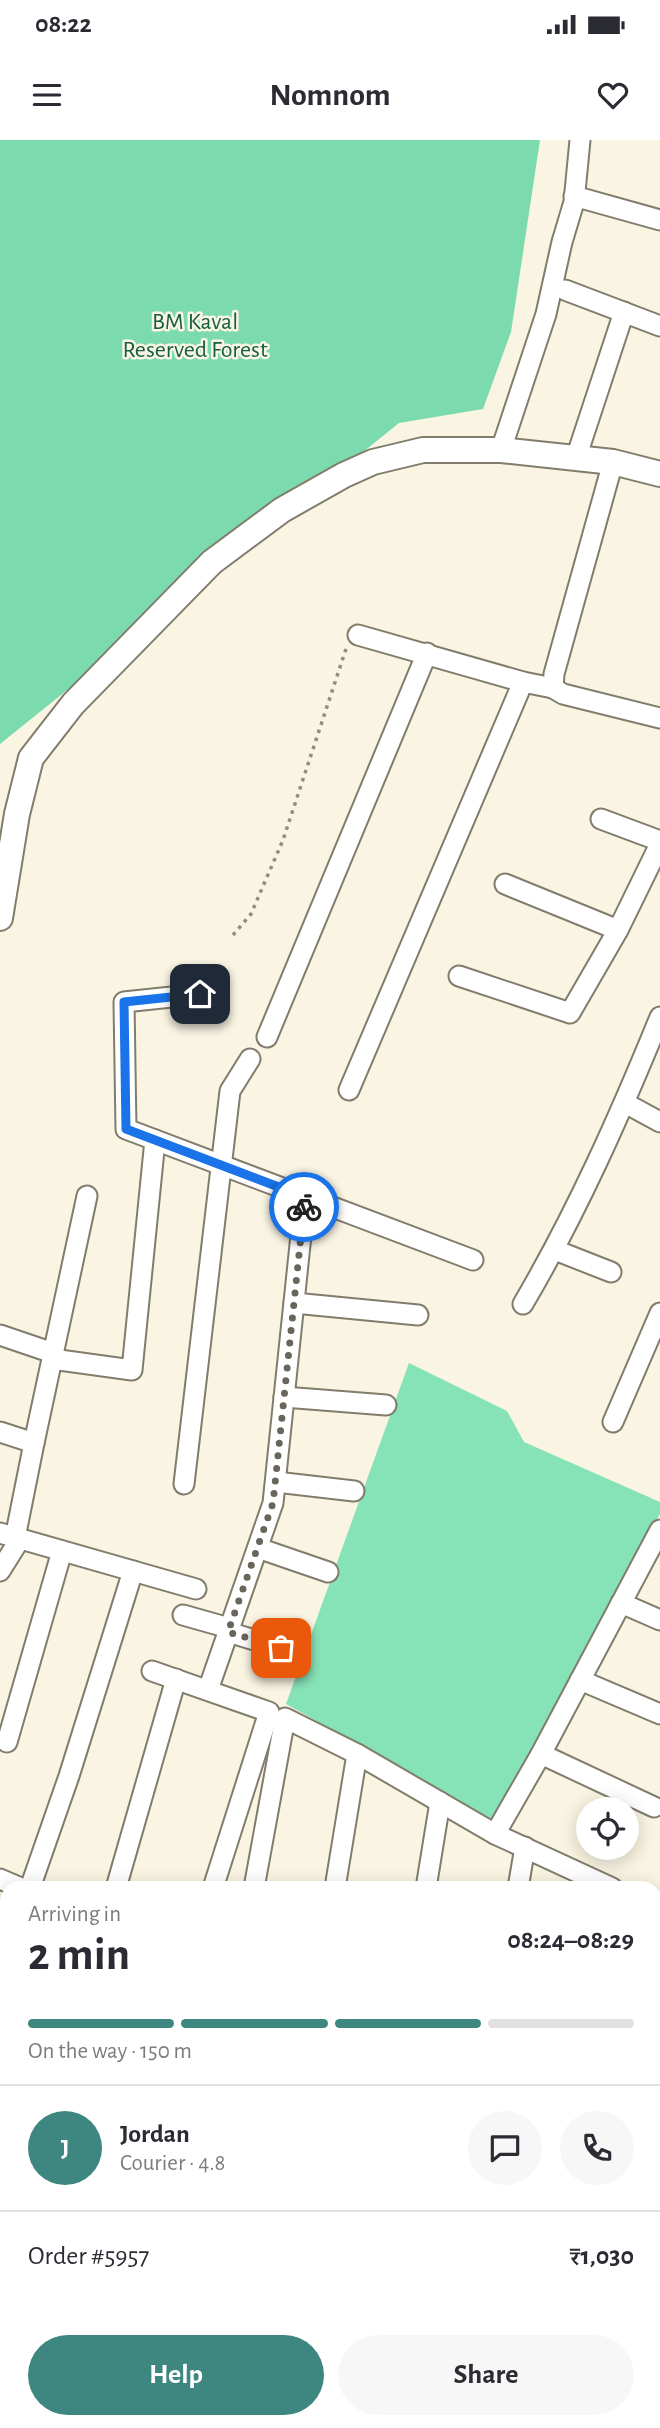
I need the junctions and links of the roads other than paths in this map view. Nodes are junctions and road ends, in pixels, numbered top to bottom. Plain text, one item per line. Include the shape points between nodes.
1 (579, 140) edge
2 (575, 196) junction
3 (660, 220) edge
4 (565, 290) dead end
5 (624, 312) junction
6 (660, 326) edge
7 (502, 450) junction
8 (576, 458) junction
9 (613, 462) junction
10 (660, 474) edge
11 (358, 635) road end
12 (427, 653) junction
13 (523, 682) junction
14 (553, 688) junction
15 (660, 718) edge
16 (601, 819) dead end
17 (660, 843) edge
18 (505, 884) dead end
19 (0, 918) edge
20 (618, 930) junction
21 (459, 976) dead end
22 (200, 994) dead end
23 (660, 1017) edge
24 (267, 1037) dead end
25 (250, 1059) dead end
26 (349, 1090) dead end
27 (625, 1103) junction
28 (660, 1122) edge
29 (155, 1140) junction
30 (221, 1165) junction
31 (87, 1196) dead end
32 (305, 1197) junction
33 (555, 1250) junction
34 (473, 1260) dead end
35 (611, 1272) dead end
36 (294, 1303) junction
37 (523, 1304) dead end
38 (660, 1313) edge
39 (418, 1315) dead end
40 (0, 1335) edge
41 (53, 1356) junction
42 (284, 1397) junction
43 (386, 1405) dead end
44 (613, 1422) dead end
45 (0, 1432) edge
46 (34, 1443) junction
47 (275, 1482) junction
48 (184, 1484) dead end
49 (354, 1491) dead end
50 (660, 1530) edge
51 (12, 1536) edge
52 (258, 1548) junction
53 (62, 1551) junction
54 (0, 1571) edge
55 (133, 1571) junction
56 (328, 1572) dead end
57 (195, 1589) dead end
58 (621, 1603) junction
59 (183, 1615) dead end
60 (660, 1620) edge
61 (228, 1630) junction
62 (281, 1648) dead end
63 (152, 1671) dead end
64 (176, 1679) junction
65 (580, 1680) junction
66 (208, 1690) junction
67 (660, 1714) edge
68 (7, 1742) dead end
69 (357, 1754) junction
70 (541, 1754) junction
71 (440, 1802) junction
72 (654, 1807) dead end
73 (495, 1833) junction
74 (525, 1847) junction
75 (32, 1881) edge
76 (118, 1881) edge
77 (215, 1881) edge
78 (255, 1881) edge
79 (336, 1881) edge
80 (427, 1881) edge
81 (519, 1881) edge
82 (596, 1881) edge

1 - 2 street
2 - 3 street
2 - 7 street via 546,314
4 - 5 street
5 - 6 street
5 - 8 street
7 - 8 main road
7 - 19 main road via 423,450 373,462 282,510 212,562 73,704 31,758
8 - 9 main road
9 - 10 main road
9 - 14 street
11 - 12 street
12 - 13 street
12 - 24 street
13 - 14 street
13 - 26 street
14 - 15 street
16 - 17 street
17 - 20 street
18 - 20 street
20 - 21 street via 570,1013
22 - 29 street via 124,1002 126,1129
23 - 27 street
25 - 30 street via 230,1091
27 - 28 street
27 - 33 street
29 - 30 street
29 - 41 street via 132,1370
30 - 32 street
30 - 48 street
31 - 41 street
32 - 34 street
32 - 36 street
33 - 35 street
33 - 37 street
36 - 39 street
36 - 42 street
38 - 44 street
40 - 41 street
41 - 46 street
42 - 43 street
42 - 47 street
45 - 46 street
46 - 51 street
47 - 49 street
47 - 52 street
50 - 58 street
51 - 53 street
51 - 54 street
52 - 56 street
52 - 61 street
53 - 55 street
53 - 68 street
55 - 57 street
55 - 75 street
58 - 60 street
58 - 65 street
59 - 61 street
61 - 62 street
61 - 66 street
63 - 64 street
64 - 66 street
64 - 76 street
65 - 67 street
65 - 70 street
66 - 77 street via 269,1712
69 - 71 street
69 - 78 street via 285,1718
69 - 79 street
70 - 72 street
70 - 73 street
71 - 73 street
71 - 80 street
73 - 74 street
74 - 81 street
74 - 82 street

